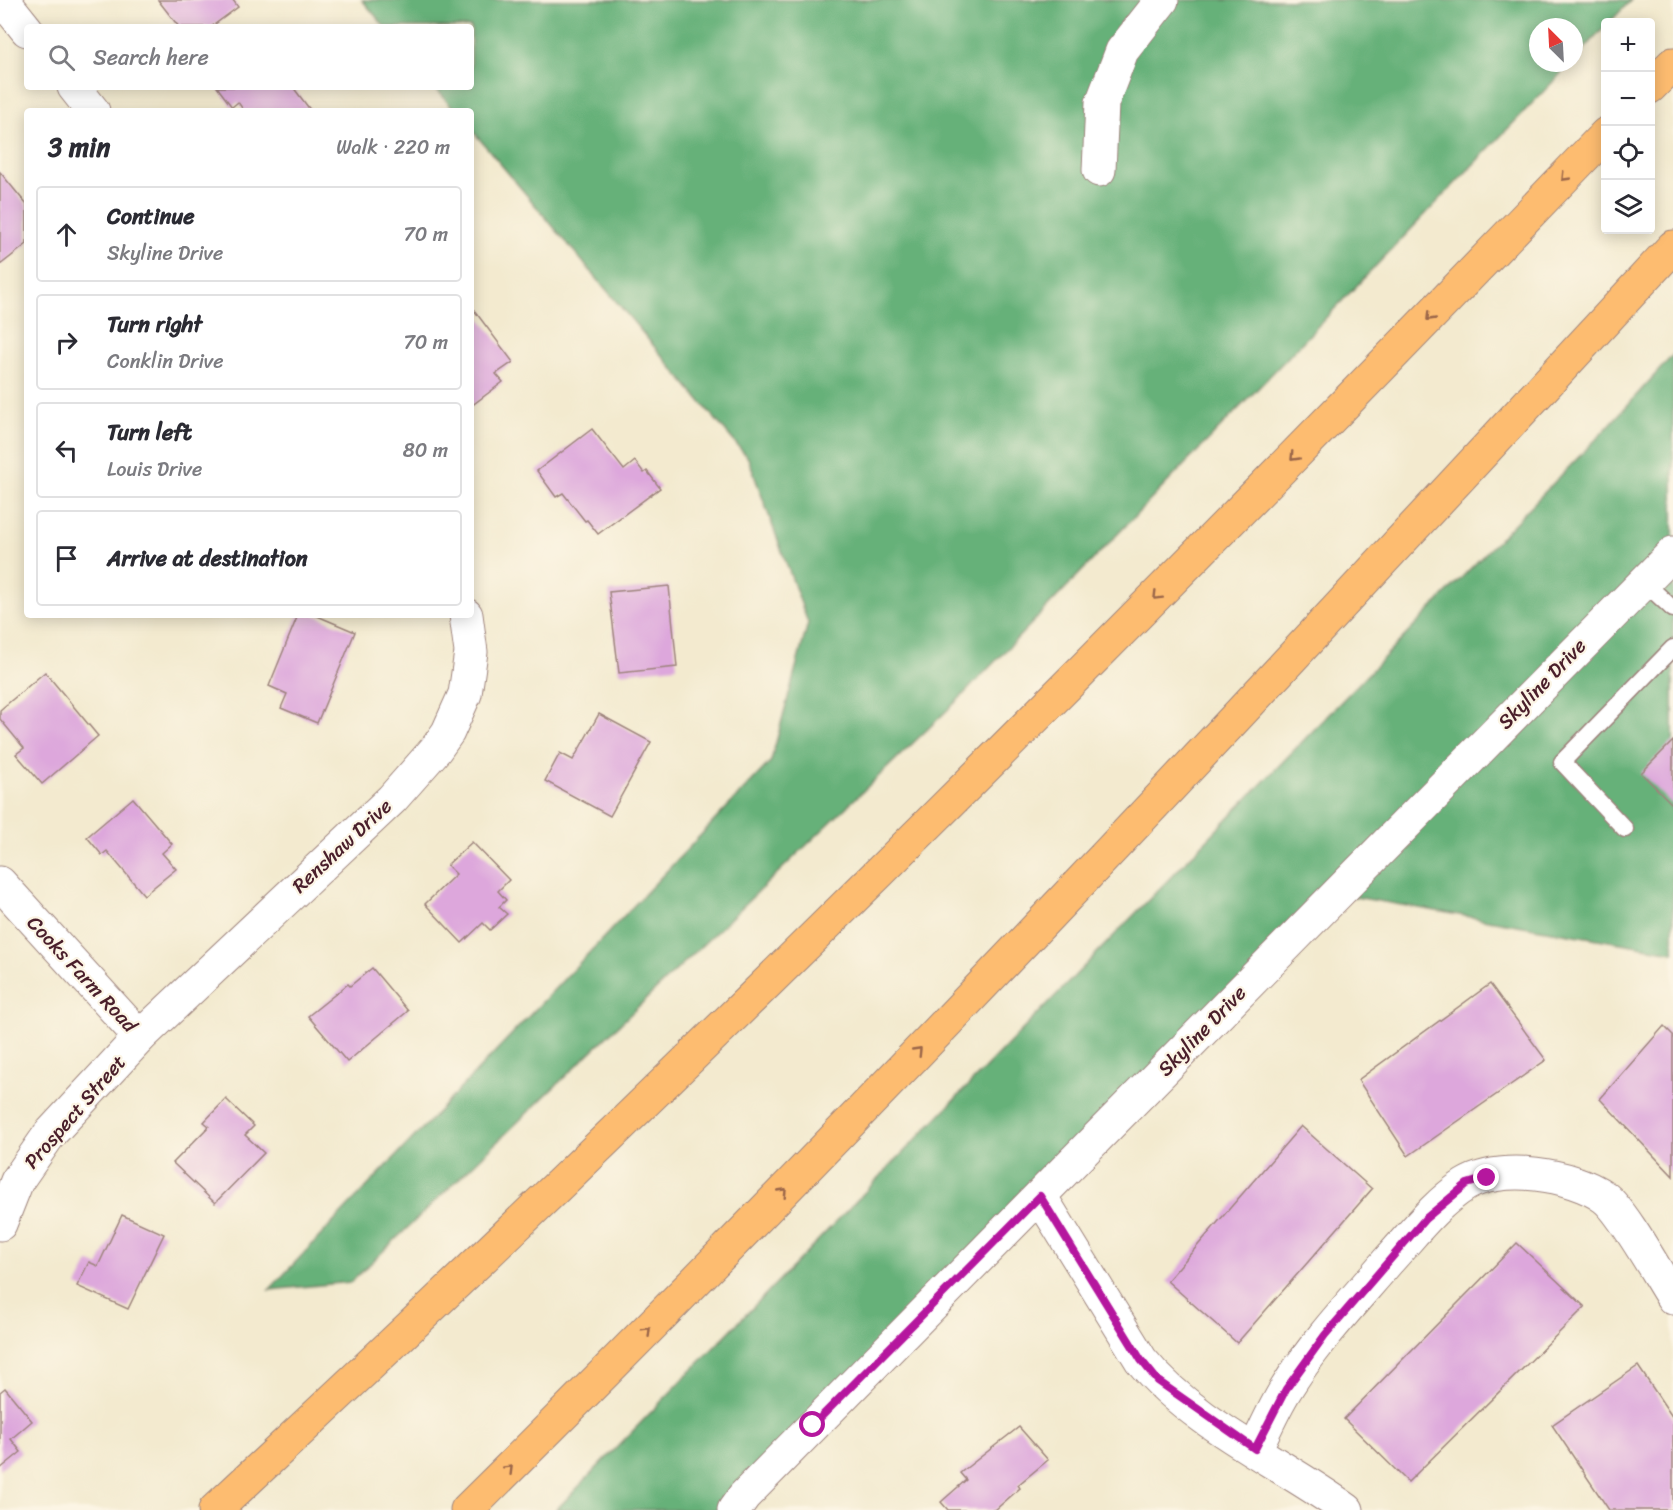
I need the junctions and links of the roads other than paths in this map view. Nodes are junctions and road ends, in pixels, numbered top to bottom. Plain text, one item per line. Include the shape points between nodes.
1 (3, 0) edge
2 (1162, 0) edge
3 (24, 26) edge
4 (1673, 64) edge
5 (1655, 82) edge
6 (76, 90) edge
7 (91, 108) edge
8 (1601, 138) edge
9 (1100, 170) dead end
10 (1673, 247) edge
11 (1673, 553) edge
12 (1644, 582) junction
13 (1673, 609) edge
14 (466, 618) edge
15 (1673, 648) edge
16 (1625, 829) dead end
17 (0, 883) edge
18 (140, 1037) junction
19 (1040, 1196) junction
20 (0, 1224) edge
21 (1673, 1298) edge
22 (1255, 1449) junction
23 (215, 1510) edge
24 (467, 1510) edge
25 (734, 1510) edge
26 (1347, 1510) edge

1 - 3 street
2 - 9 street via 1122,51 1102,103
4 - 5 highway
6 - 7 street
8 -> 23 highway via 1265,486 880,873 510,1232
24 -> 10 highway via 852,1121
11 - 12 street, Skyline Drive
12 - 13 lane
12 - 19 street, Skyline Drive
14 - 18 street, Renshaw Drive via 471,652 465,694 436,749 392,799
15 - 16 lane via 1562,762
17 - 18 street, Cooks Farm Road
18 - 20 street, Prospect Street via 33,1156 17,1181
19 - 22 street via 1141,1360 1158,1381
19 - 25 street, Skyline Drive
21 - 22 street via 1607,1199 1589,1187 1528,1173 1467,1184 1425,1219 1325,1335 1286,1389
22 - 26 street

